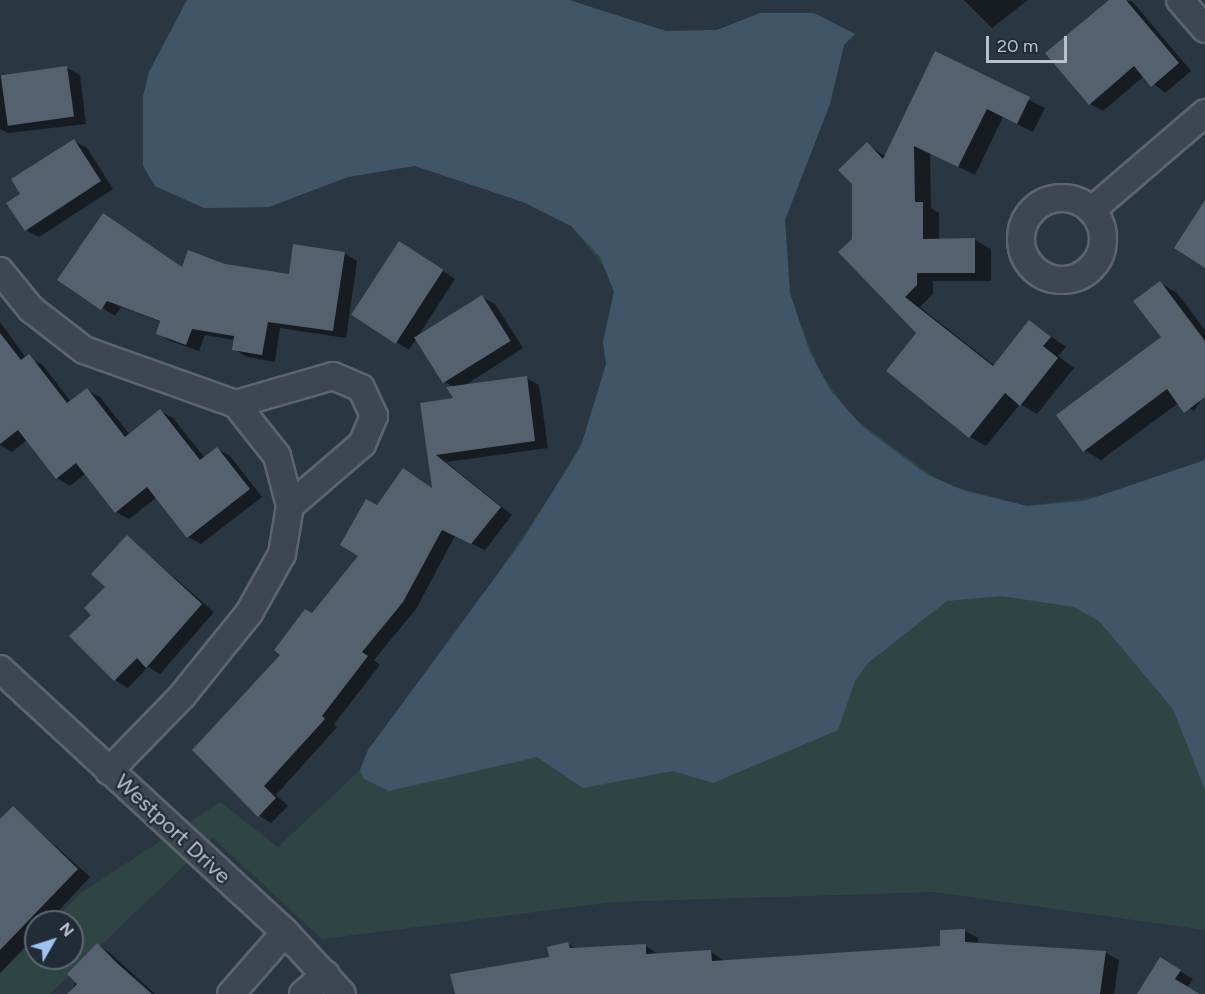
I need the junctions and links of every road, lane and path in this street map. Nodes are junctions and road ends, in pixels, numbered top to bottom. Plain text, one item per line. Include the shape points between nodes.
1 (1180, 0) edge
2 (1205, 29) edge
3 (1205, 112) edge
4 (1092, 210) dead end
5 (0, 271) edge
6 (236, 404) junction
7 (290, 506) junction
8 (0, 669) edge
9 (109, 771) junction
10 (285, 932) junction
11 (326, 974) junction
12 (231, 994) edge
13 (303, 994) edge
14 (342, 994) edge

1 - 2 street
3 - 4 street
5 - 6 street via 31,309 84,350
6 - 7 street via 277,456
6 - 7 street via 333,376 362,388 374,416 362,444
7 - 9 street via 282,554 249,613 182,696
8 - 9 street, Westport Drive
9 - 10 street, Westport Drive
10 - 11 street, Westport Drive
10 - 12 street
11 - 13 street
11 - 14 street, Westport Drive

